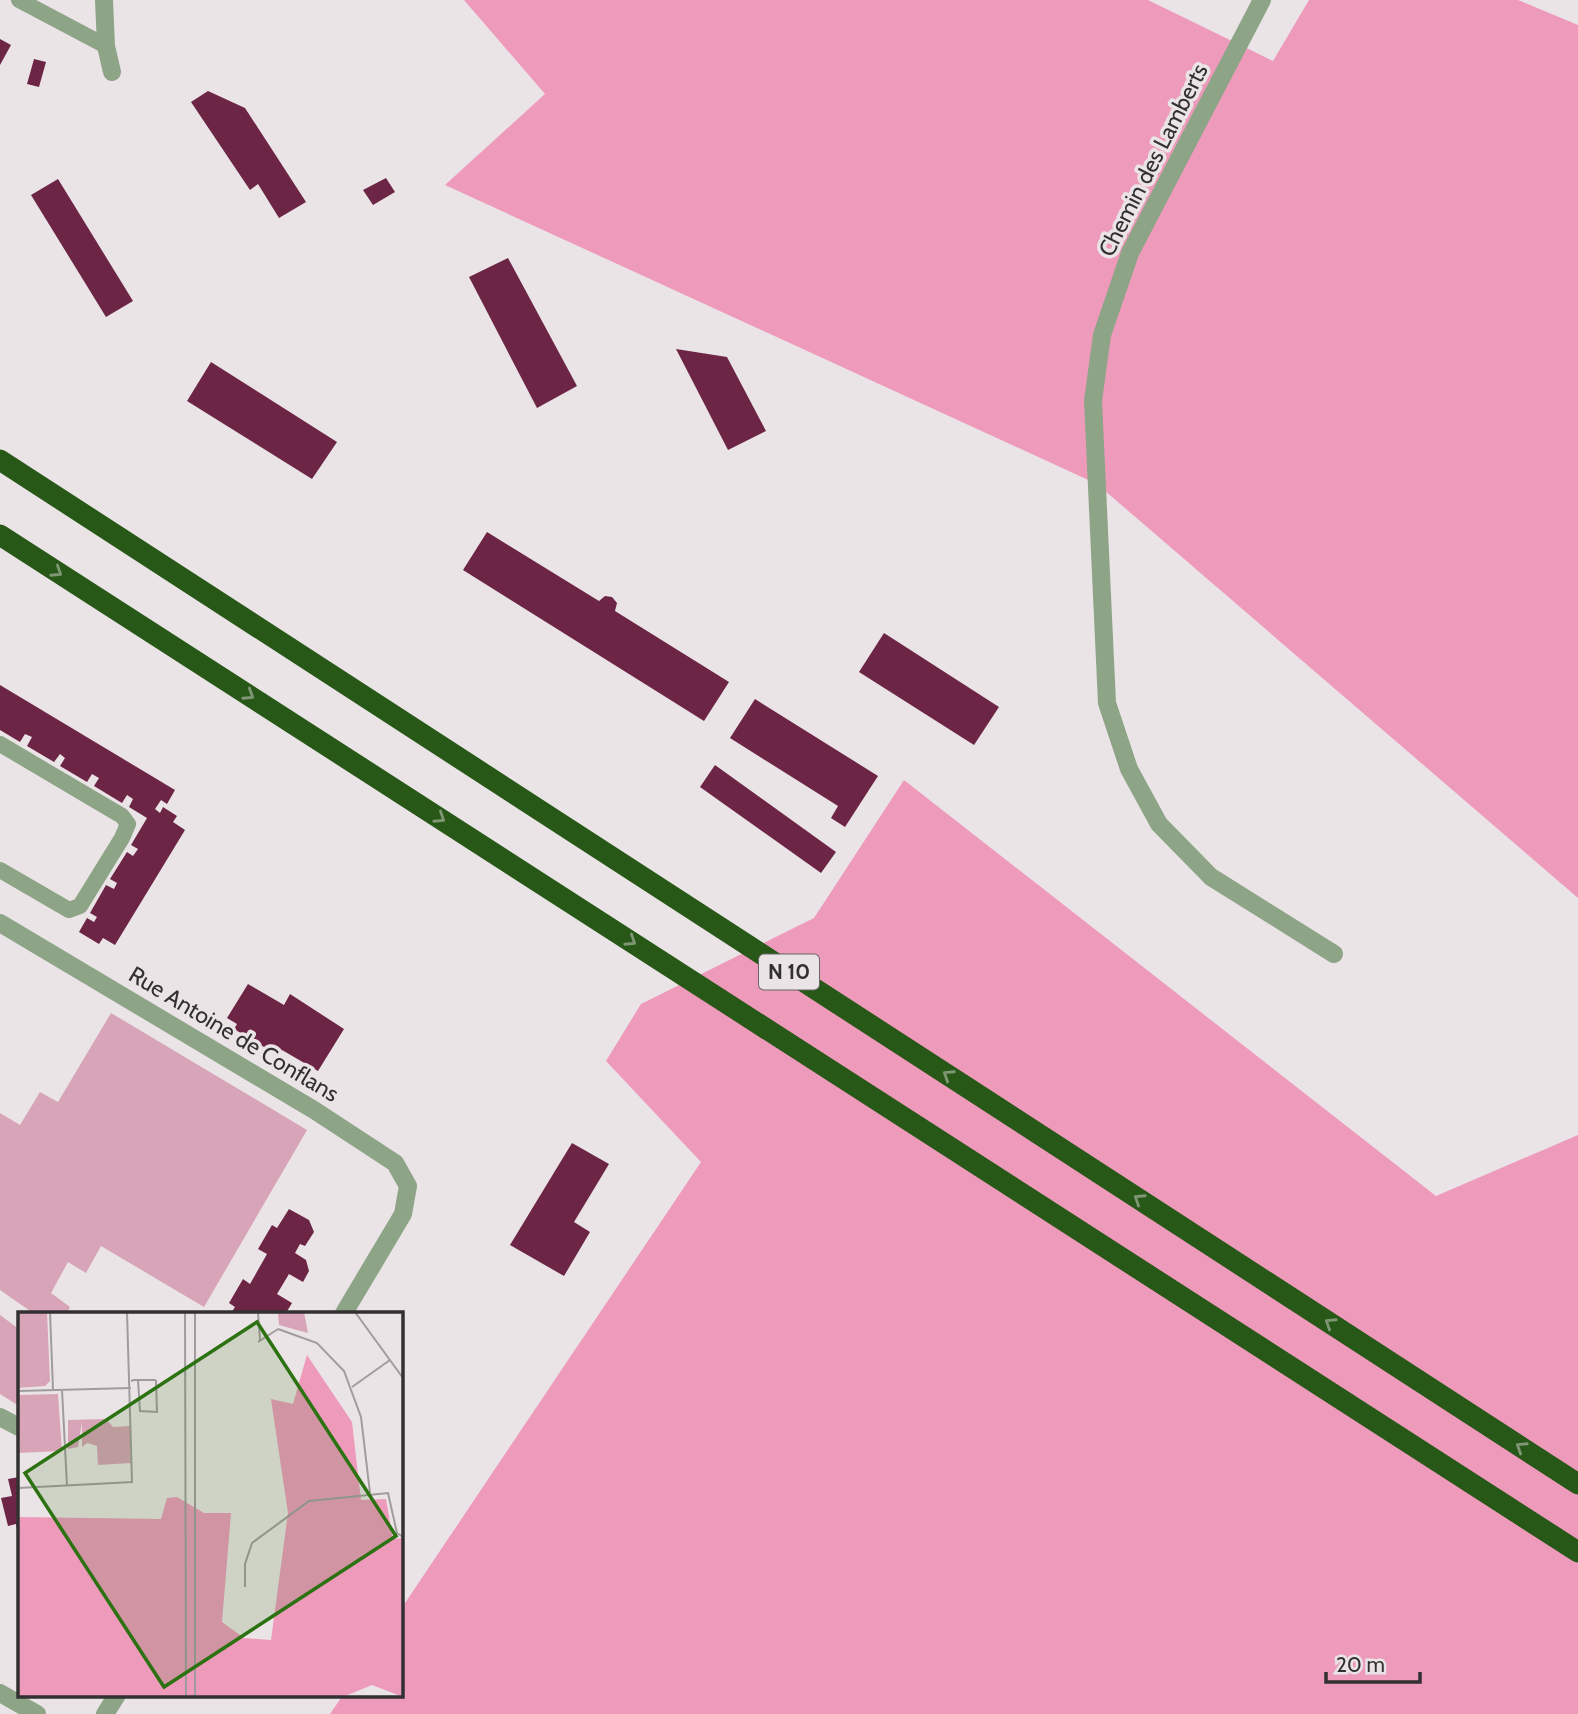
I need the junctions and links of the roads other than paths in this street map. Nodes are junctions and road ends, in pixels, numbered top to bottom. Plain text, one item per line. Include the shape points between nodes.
1 (19, 0) edge
2 (104, 0) edge
3 (1262, 0) edge
4 (106, 46) junction
5 (112, 72) dead end
6 (0, 460) edge
7 (0, 535) edge
8 (0, 744) edge
9 (0, 870) edge
10 (0, 922) edge
11 (1334, 954) dead end
12 (345, 1312) edge
13 (0, 1418) edge
14 (18, 1427) edge
15 (1578, 1484) edge
16 (1578, 1552) edge
17 (0, 1693) edge
18 (116, 1696) edge
19 (37, 1714) edge
20 (105, 1714) edge

1 - 4 lane
2 - 4 street
3 - 11 street, Chemin des Lamberts via 1130,253 1102,335 1093,401 1107,703 1129,769 1159,824 1211,877
4 - 5 street
15 -> 6 highway, N 10
7 -> 16 highway, N 10
8 - 9 lane via 122,816 128,824 80,906 69,910
10 - 12 street, Rue Antoine de Conflans via 395,1163 408,1186 403,1214
13 - 14 street
17 - 19 street
18 - 20 street

